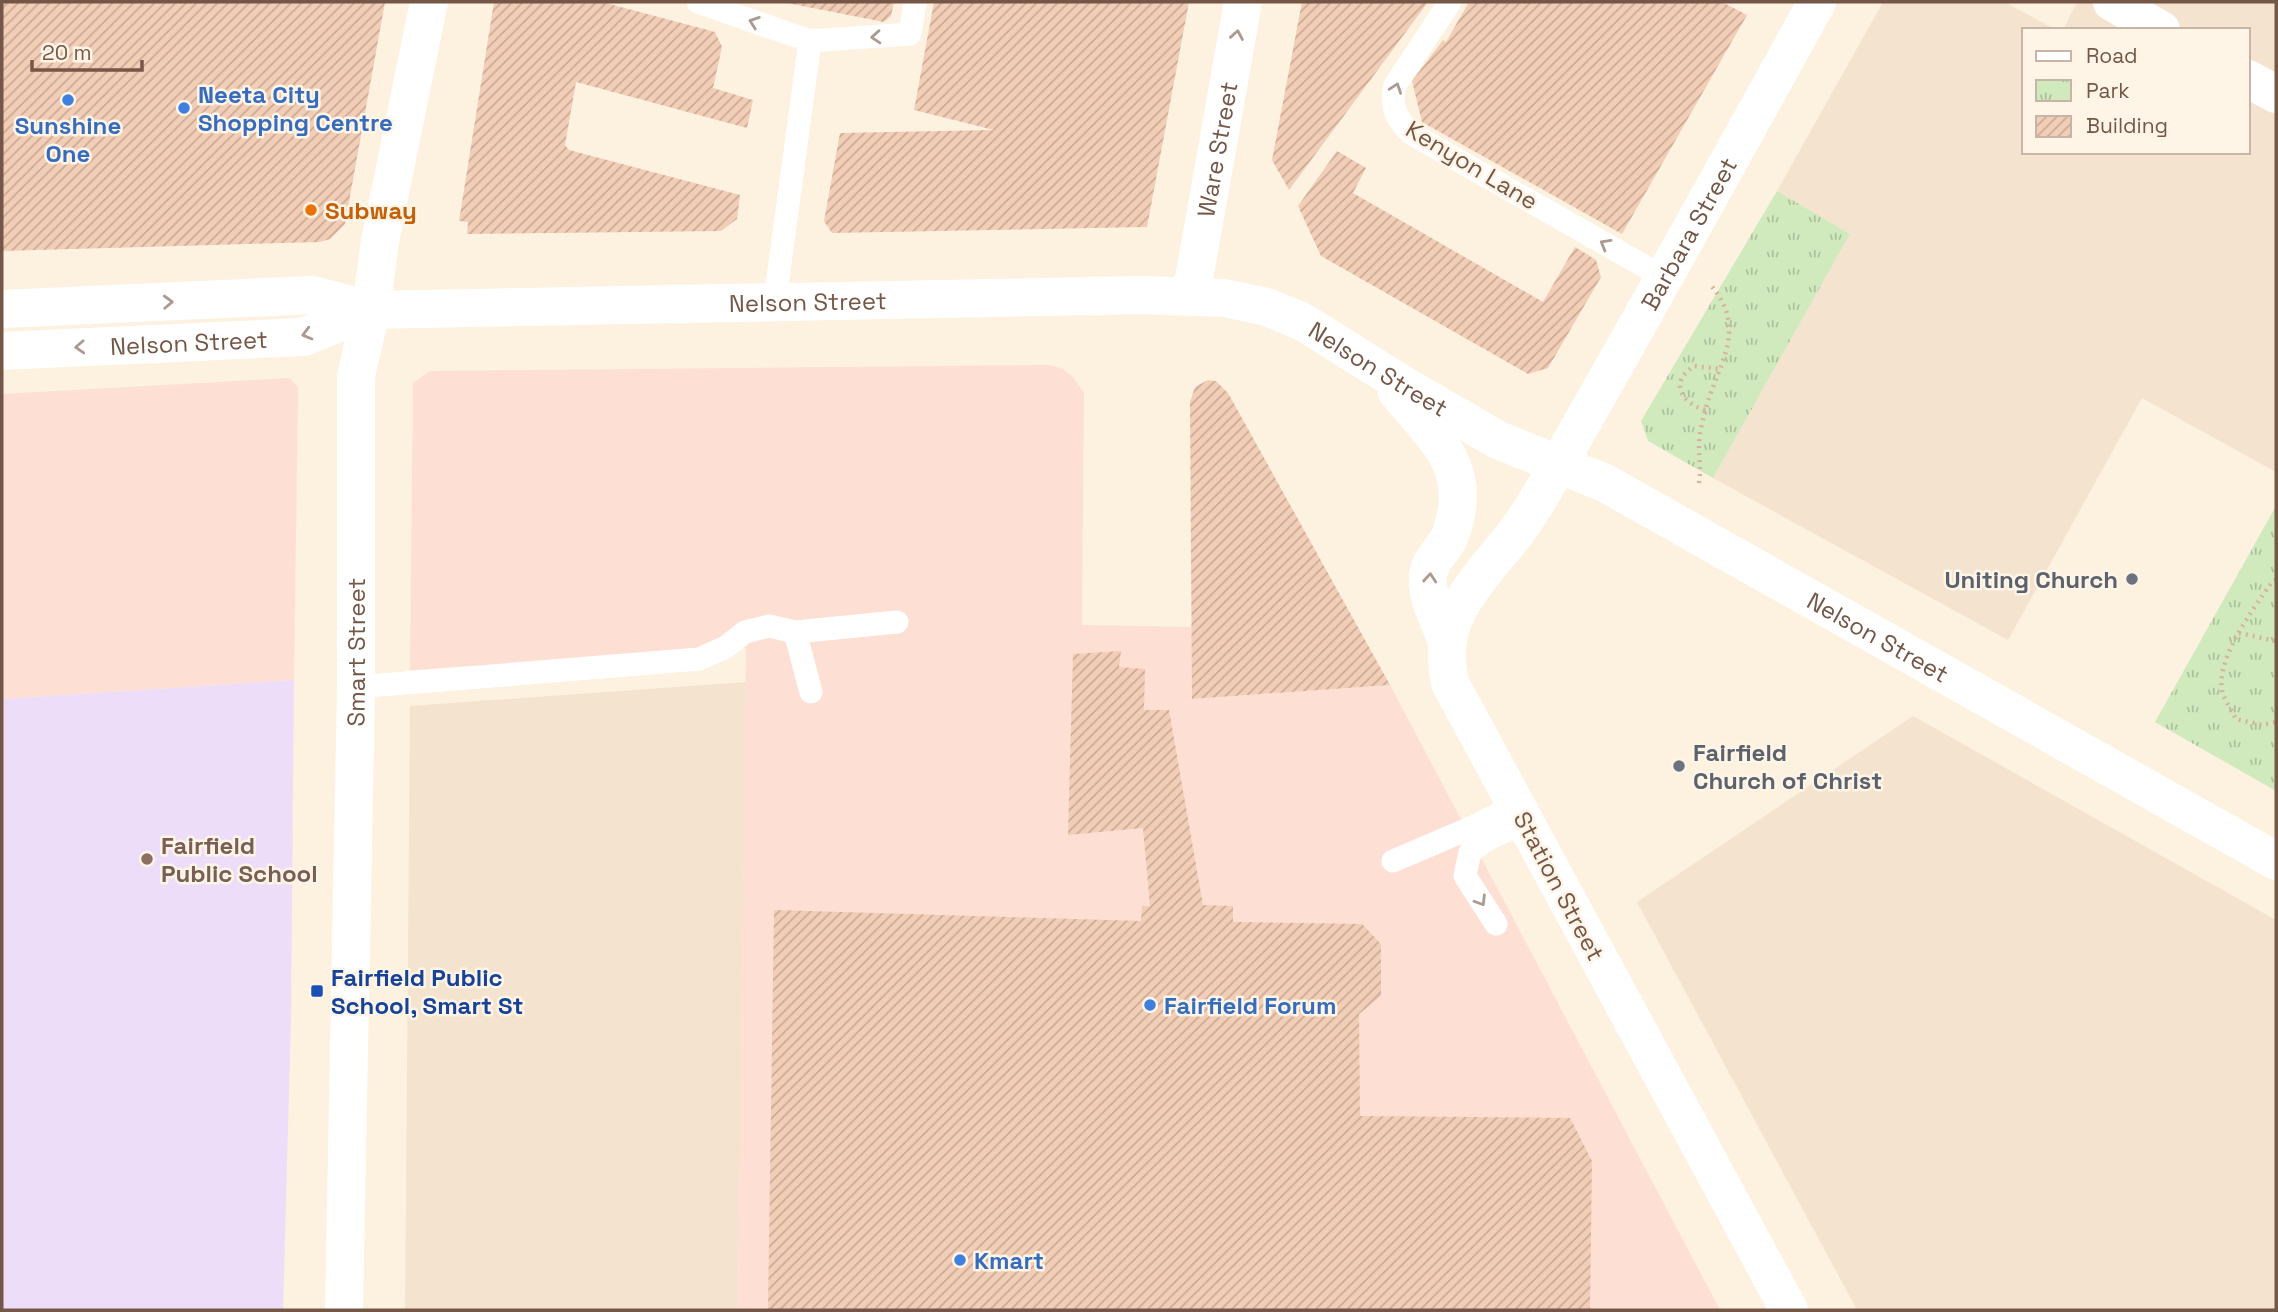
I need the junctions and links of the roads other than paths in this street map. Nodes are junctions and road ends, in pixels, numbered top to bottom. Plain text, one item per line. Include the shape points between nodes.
1 (429, 2) edge
2 (698, 2) edge
3 (915, 2) edge
4 (1243, 2) edge
5 (1450, 2) edge
6 (1817, 2) edge
7 (2112, 2) edge
8 (2158, 28) edge
9 (810, 41) junction
10 (2250, 80) edge
11 (2276, 94) edge
12 (1665, 278) junction
13 (1191, 296) junction
14 (775, 300) junction
15 (2, 309) edge
16 (371, 310) junction
17 (2, 351) edge
18 (1379, 370) junction
19 (1559, 464) junction
20 (897, 622) dead end
21 (795, 632) junction
22 (1447, 642) junction
23 (356, 687) junction
24 (811, 692) dead end
25 (1520, 814) junction
26 (1398, 859) dead end
27 (2276, 861) edge
28 (1496, 924) dead end
29 (344, 1310) edge
30 (1789, 1310) edge

1 - 16 street, Smart Street via 380,241
9 -> 2 lane
3 -> 9 lane via 910,34
13 -> 4 street, Ware Street
12 -> 5 lane, Kenyon Lane via 1400,123 1392,99 1395,85
6 - 12 street, Barbara Street
7 - 8 street
9 - 14 lane
10 - 11 street
12 - 19 street, Barbara Street
13 - 14 street, Nelson Street
13 - 18 street, Nelson Street via 1267,307 1303,322
14 - 16 street, Nelson Street
15 -> 16 street, Nelson Street via 312,295
16 -> 17 street, Nelson Street via 303,337
16 - 23 street, Smart Street via 356,376
18 - 19 street, Nelson Street via 1498,440
22 -> 18 street via 1429,594 1428,574 1450,538 1456,518 1460,496 1454,466
19 - 22 street, Station Street via 1523,524 1466,597
19 - 27 street, Nelson Street via 1617,490
20 - 21 lane
21 - 23 lane via 769,626 745,632 699,659
21 - 24 lane
22 - 25 street, Station Street via 1450,683
23 - 29 street, Smart Street
25 - 26 lane via 1475,826
25 -> 28 lane via 1470,852 1465,876
25 - 30 street, Station Street

